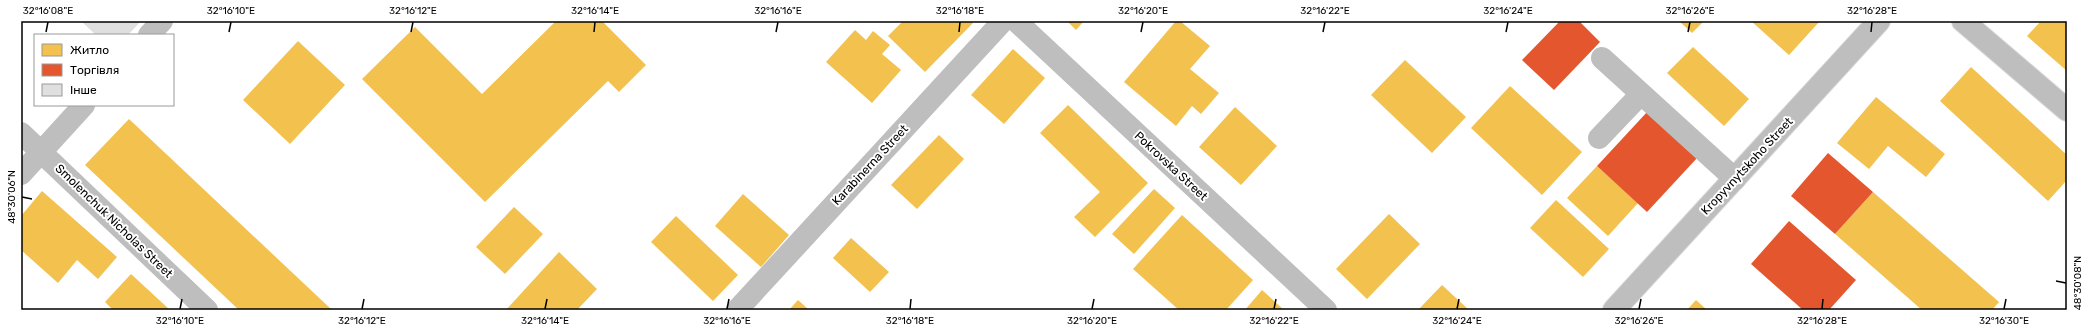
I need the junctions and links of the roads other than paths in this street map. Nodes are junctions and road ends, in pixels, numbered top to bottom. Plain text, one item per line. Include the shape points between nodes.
1 (162, 21) edge
2 (1003, 21) edge
3 (1016, 21) edge
4 (1879, 21) edge
5 (1963, 21) edge
6 (150, 34) edge
7 (1602, 58) dead end
8 (1642, 94) junction
9 (83, 106) edge
10 (2067, 110) edge
11 (21, 133) edge
12 (1599, 138) dead end
13 (41, 152) junction
14 (21, 174) edge
15 (1735, 179) junction
16 (207, 310) edge
17 (737, 310) edge
18 (1326, 310) edge
19 (1614, 310) edge

1 - 6 street
2 - 17 street, Karabinerna Street
3 - 18 street, Pokrovska Street
4 - 15 street, Kropyvnytskoho Street
5 - 10 street
7 - 8 street
8 - 12 street
8 - 15 street
9 - 13 street
11 - 13 street, Smolenchuk Nicholas Street
13 - 14 street
13 - 16 street, Smolenchuk Nicholas Street
15 - 19 street, Kropyvnytskoho Street

